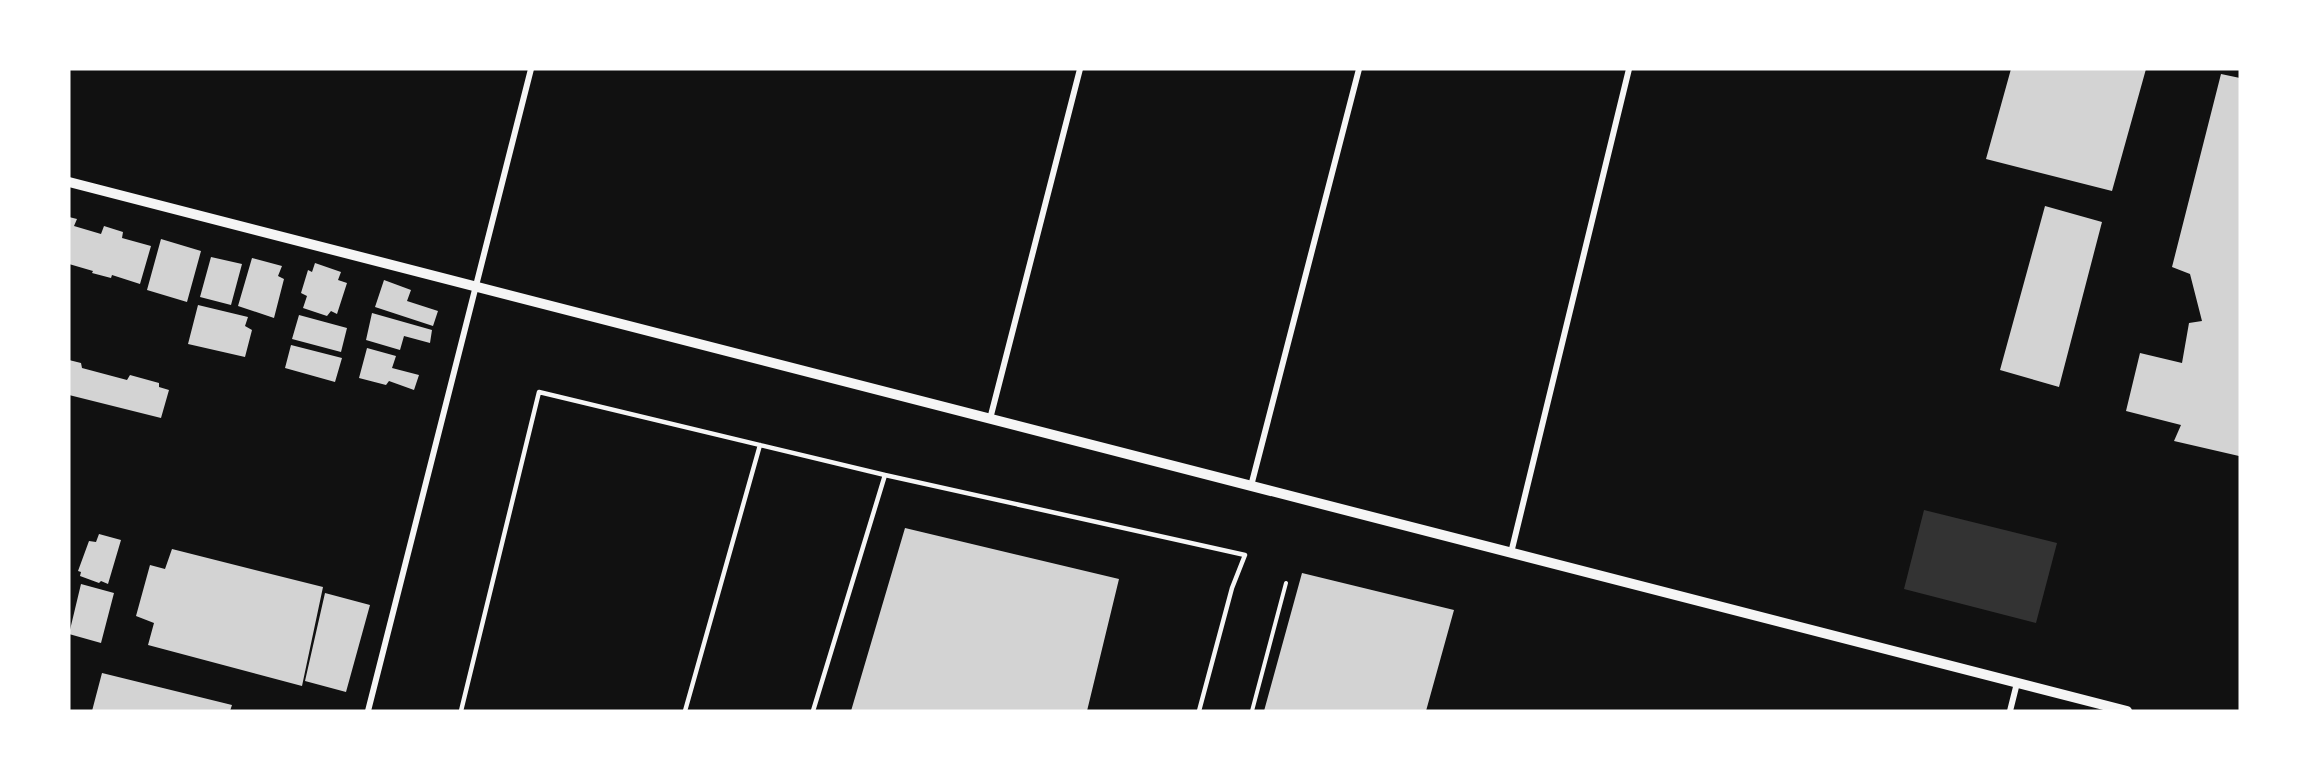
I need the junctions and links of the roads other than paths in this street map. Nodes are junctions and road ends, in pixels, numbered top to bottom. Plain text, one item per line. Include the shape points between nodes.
1 (531, 69) edge
2 (1080, 69) edge
3 (1359, 69) edge
4 (1629, 69) edge
5 (69, 182) edge
6 (476, 287) junction
7 (990, 419) junction
8 (760, 445) junction
9 (885, 475) junction
10 (1251, 486) junction
11 (1511, 553) junction
12 (2018, 683) junction
13 (368, 711) edge
14 (461, 711) edge
15 (685, 711) edge
16 (813, 711) edge
17 (1199, 711) edge
18 (2010, 711) edge
19 (2127, 711) edge

1 - 6 street
2 - 7 street
3 - 10 street
4 - 11 street
5 - 6 street
6 - 7 street
6 - 13 street
7 - 10 street
8 - 9 lane
8 - 14 lane via 539,392
8 - 15 lane
9 - 16 lane
9 - 17 lane via 1245,555 1232,588
10 - 11 street
11 - 12 street
12 - 18 street
12 - 19 street

